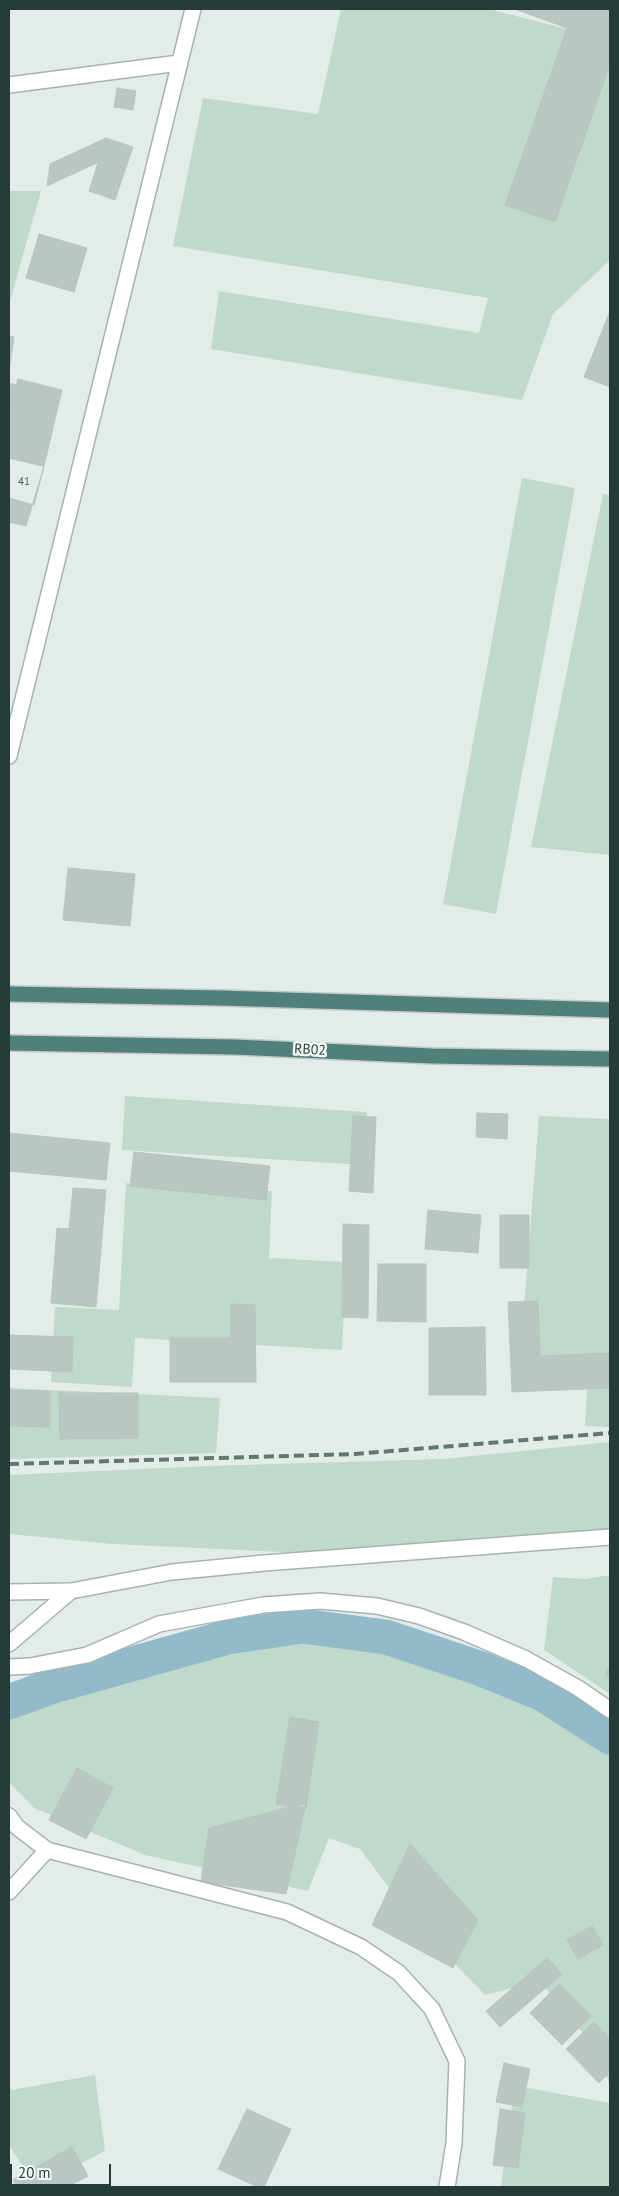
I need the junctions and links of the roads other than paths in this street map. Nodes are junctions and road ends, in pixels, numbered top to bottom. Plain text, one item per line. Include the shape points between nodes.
1 (194, 9) edge
2 (179, 63) junction
3 (9, 86) edge
4 (9, 756) edge
5 (9, 994) edge
6 (610, 1010) edge
7 (9, 1042) edge
8 (610, 1059) edge
9 (610, 1537) edge
10 (71, 1591) junction
11 (9, 1592) edge
12 (9, 1644) edge
13 (9, 1667) edge
14 (610, 1710) edge
15 (9, 1816) edge
16 (47, 1850) junction
17 (9, 1892) edge
18 (447, 2187) edge

1 - 2 street
2 - 3 street
2 - 4 street
5 - 6 highway
7 - 8 highway, RB02
9 - 10 street via 172,1572
10 - 11 street
10 - 12 street
13 - 14 street via 87,1654 159,1624 263,1606 320,1601 377,1606 420,1616 464,1632 526,1659
15 - 16 street via 17,1827
16 - 17 street
16 - 18 street via 287,1912 361,1947 399,1974 432,2009 457,2061 454,2143

